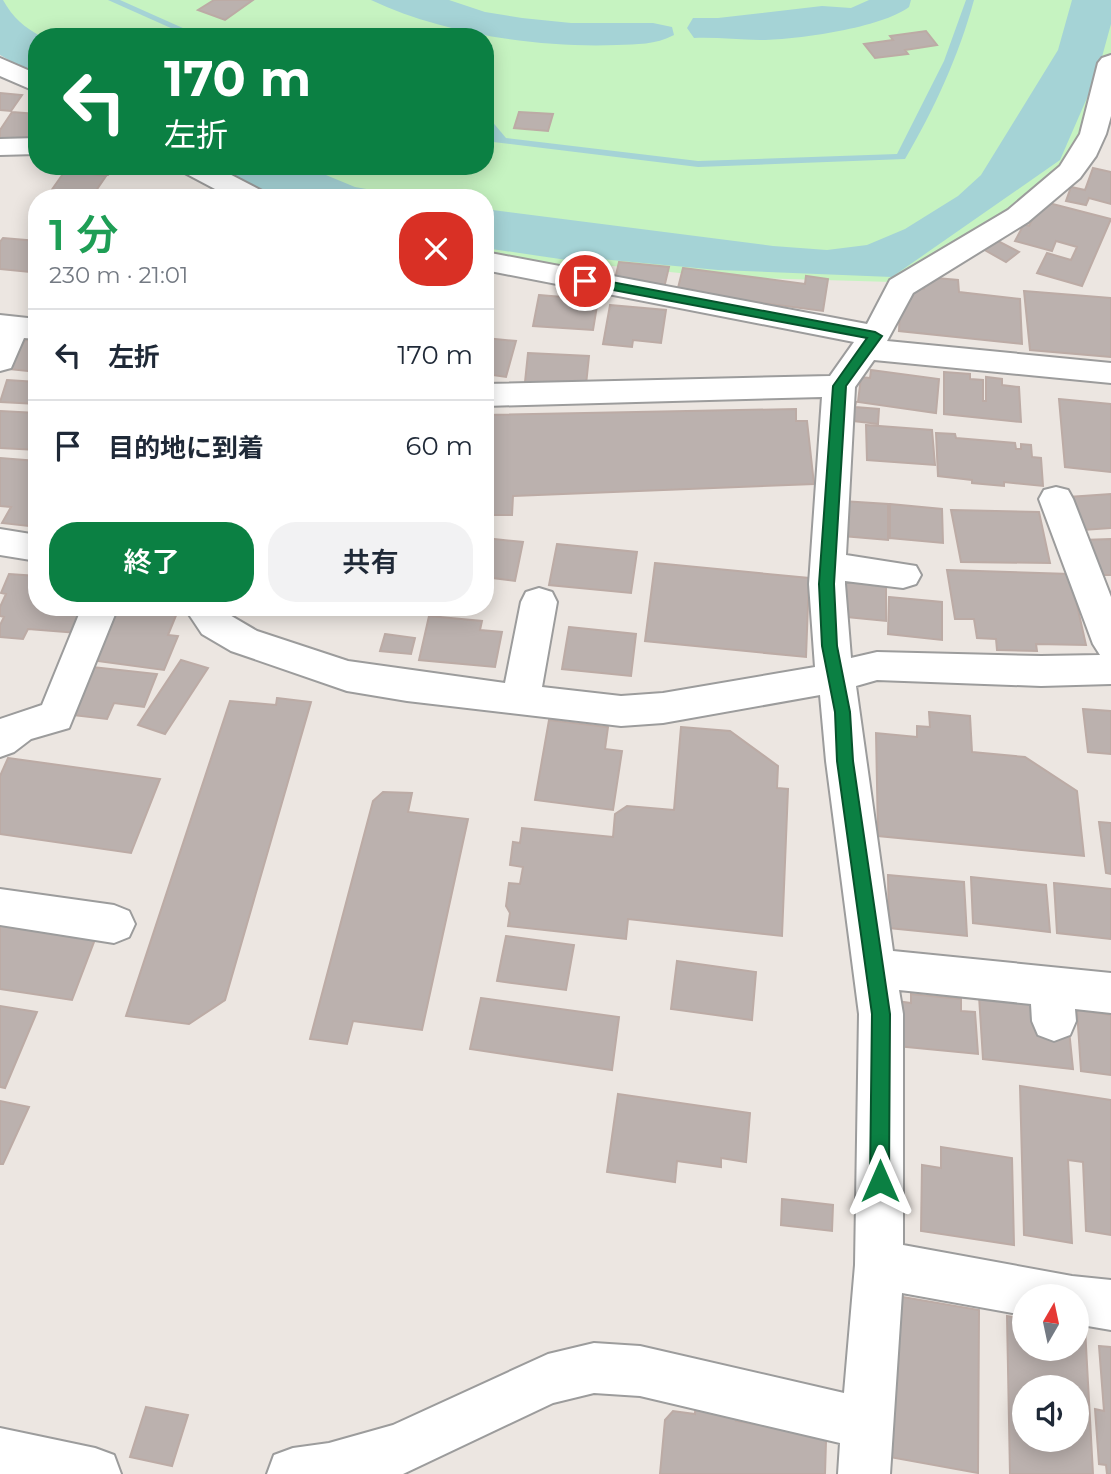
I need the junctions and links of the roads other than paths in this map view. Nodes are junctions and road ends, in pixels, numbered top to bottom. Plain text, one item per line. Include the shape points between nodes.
1 (1111, 63) edge
2 (0, 66) edge
3 (28, 80) edge
4 (28, 146) edge
5 (0, 147) edge
6 (210, 175) edge
7 (237, 189) edge
8 (494, 263) edge
9 (17, 327) edge
10 (871, 342) junction
11 (0, 361) edge
12 (1111, 373) edge
13 (839, 386) junction
14 (494, 395) edge
15 (1056, 499) dead end
16 (0, 542) edge
17 (28, 547) edge
18 (828, 566) junction
19 (903, 573) dead end
20 (539, 602) dead end
21 (96, 616) edge
22 (209, 616) edge
23 (1111, 644) edge
24 (1111, 669) edge
25 (835, 675) junction
26 (521, 699) junction
27 (0, 741) edge
28 (0, 907) edge
29 (114, 924) dead end
30 (875, 968) junction
31 (1111, 993) edge
32 (879, 1265) junction
33 (1012, 1288) edge
34 (1089, 1301) edge
35 (1111, 1305) edge
36 (867, 1424) junction
37 (0, 1454) edge
38 (95, 1474) edge
39 (293, 1474) edge
40 (864, 1474) edge

1 - 10 street via 1093,134 1070,172 1018,216 901,287
2 - 3 street
4 - 5 street
6 - 7 street
8 - 10 street
9 - 11 street
10 - 12 street
10 - 13 street
13 - 14 street
13 - 18 street
15 - 23 street
16 - 17 street
18 - 19 street
18 - 25 street
20 - 26 street
21 - 27 street via 56,717 32,723
22 - 26 street via 244,641 346,676
24 - 25 street via 877,666
25 - 26 street via 663,708 621,711
25 - 30 street
28 - 29 street
30 - 31 street via 1052,1004
30 - 32 street via 881,1014
32 - 33 street
32 - 36 street
34 - 35 street
36 - 39 street via 640,1371 594,1368 548,1379 398,1450
36 - 40 street
37 - 38 street

